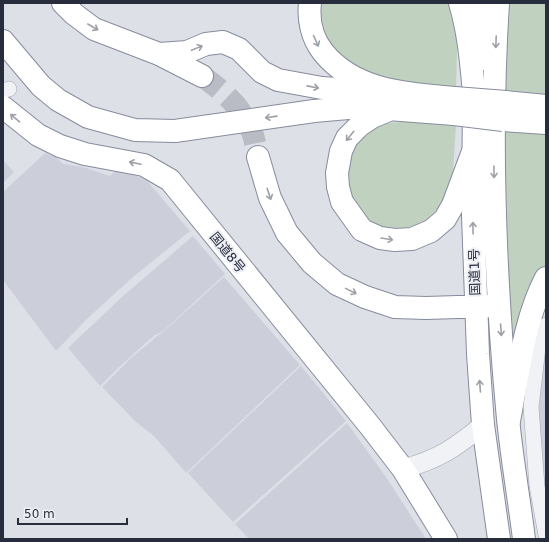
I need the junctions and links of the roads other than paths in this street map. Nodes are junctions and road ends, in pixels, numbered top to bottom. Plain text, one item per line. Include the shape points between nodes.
1 (64, 3) edge
2 (310, 3) edge
3 (460, 3) edge
4 (480, 3) edge
5 (498, 3) edge
6 (3, 41) edge
7 (159, 54) junction
8 (202, 76) tunnel mouth
9 (5, 96) edge
10 (408, 102) junction
11 (461, 102) junction
12 (546, 106) edge
13 (504, 111) junction
14 (546, 124) edge
15 (472, 154) junction
16 (258, 157) tunnel mouth
17 (546, 278) edge
18 (499, 305) junction
19 (475, 306) junction
20 (546, 325) edge
21 (508, 421) junction
22 (483, 425) junction
23 (403, 469) junction
24 (523, 533) edge
25 (546, 534) edge
26 (446, 539) edge
27 (499, 539) edge

1 -> 7 highway via 94,29
2 -> 10 highway via 311,29 318,46 329,60 356,79 387,90
3 - 11 highway via 470,47
4 - 11 highway, 国道1号
5 -> 18 highway, 国道1号 via 493,152
10 -> 6 highway via 375,108 314,111 176,131 135,130 103,122 58,100 41,86
7 - 8 highway
7 -> 10 highway via 187,52 206,44 223,42 239,49 262,72 278,80
23 -> 9 highway, 国道8号 via 170,180 144,165 85,154 38,135
10 - 11 highway
10 -> 15 highway via 372,117 360,125 347,138 341,151 337,173 338,187 342,202 362,230 380,238 395,240 412,239 431,231 445,220 453,205
11 - 13 highway, bridge
11 - 15 highway, 国道1号
12 - 13 highway
13 - 14 highway
19 -> 15 highway, 国道1号
16 -> 19 highway via 270,198 287,233 312,263 337,284 394,307
17 - 21 highway via 530,316
18 - 19 highway
18 -> 21 highway, 国道1号
22 -> 19 highway, 国道1号
20 - 25 street via 539,339 531,407 537,486
21 - 24 highway, 国道1号
22 - 23 street via 458,446 438,457
22 - 27 highway, 国道1号
23 - 26 highway, 国道8号
24 - 25 street

